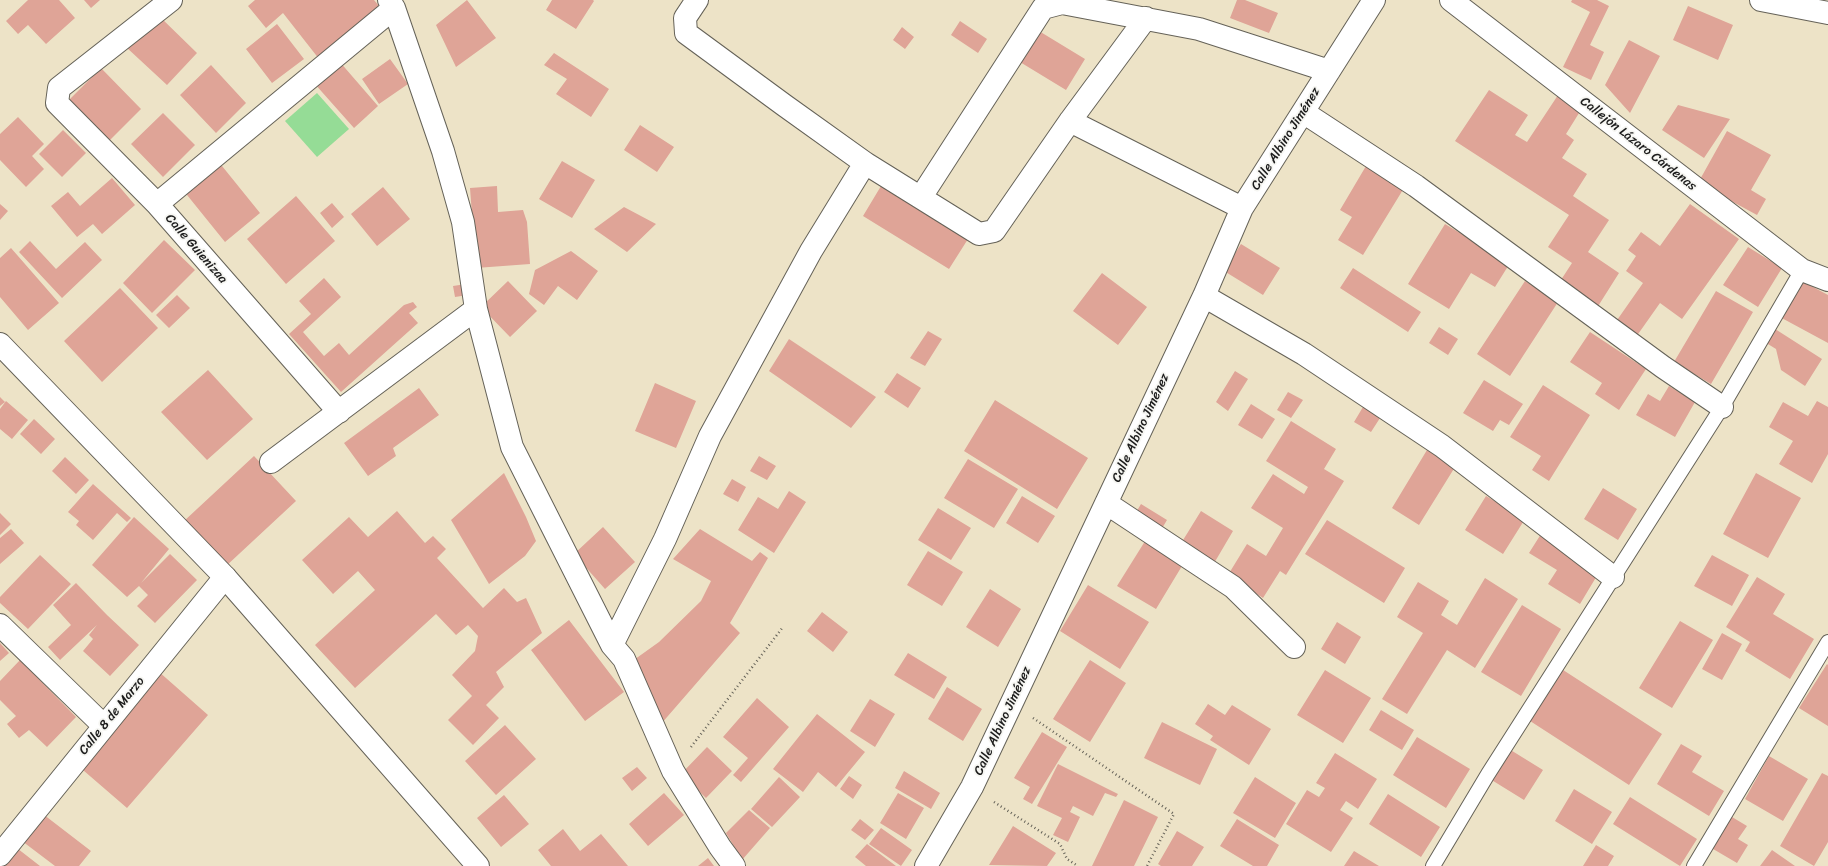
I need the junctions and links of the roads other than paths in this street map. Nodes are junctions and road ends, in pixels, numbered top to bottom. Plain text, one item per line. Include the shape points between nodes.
1 (171, 0) edge
2 (697, 0) edge
3 (1374, 0) edge
4 (1451, 0) edge
5 (1761, 0) edge
6 (391, 4) edge
7 (1828, 13) edge
8 (1146, 18) junction
9 (1329, 70) junction
10 (1303, 112) junction
11 (1070, 121) junction
12 (865, 163) junction
13 (921, 197) junction
14 (157, 204) junction
15 (1242, 208) junction
16 (1802, 270) junction
17 (1828, 280) edge
18 (1204, 296) junction
19 (476, 309) junction
20 (0, 344) edge
21 (1722, 407) junction
22 (339, 412) junction
23 (271, 462) dead end
24 (1106, 503) junction
25 (224, 577) junction
26 (1613, 577) junction
27 (0, 625) edge
28 (1828, 642) edge
29 (612, 645) junction
30 (1294, 647) dead end
31 (104, 726) junction
32 (3, 843) edge
33 (478, 866) edge
34 (734, 866) edge
35 (926, 866) edge
36 (1433, 866) edge
37 (1694, 866) edge

1 - 14 street, Calle Guienizaa via 59,88 57,103
2 - 12 street via 685,18 686,33
3 - 9 street, Calle Albino Jiménez
4 - 16 street, Callejón Lázaro Cárdenas
5 - 7 street
6 - 14 street
6 - 19 street via 443,151 463,222
8 - 9 street via 1199,29
8 - 11 street
8 - 13 street via 1062,3 1043,8
9 - 10 street, Calle Albino Jiménez
10 - 15 street, Calle Albino Jiménez
10 - 21 street via 1416,186 1663,367
11 - 13 street via 994,231 979,234
11 - 15 street
12 - 13 street
12 - 29 street via 811,251 710,436 665,539
14 - 22 street, Calle Guienizaa
15 - 18 street, Calle Albino Jiménez
16 - 17 street, Callejón Lázaro Cárdenas
16 - 21 lane
18 - 24 street, Calle Albino Jiménez
18 - 26 street via 1304,354 1442,446
19 - 22 street
19 - 29 street via 512,447
20 - 25 street
21 - 26 lane
22 - 23 street
24 - 30 street via 1233,587
24 - 35 street, Calle Albino Jiménez via 972,787
25 - 31 street, Calle 8 de Marzo
25 - 33 street
26 - 36 lane
27 - 31 street
28 - 37 lane
29 - 34 street via 624,659 673,771
31 - 32 street, Calle 8 de Marzo

